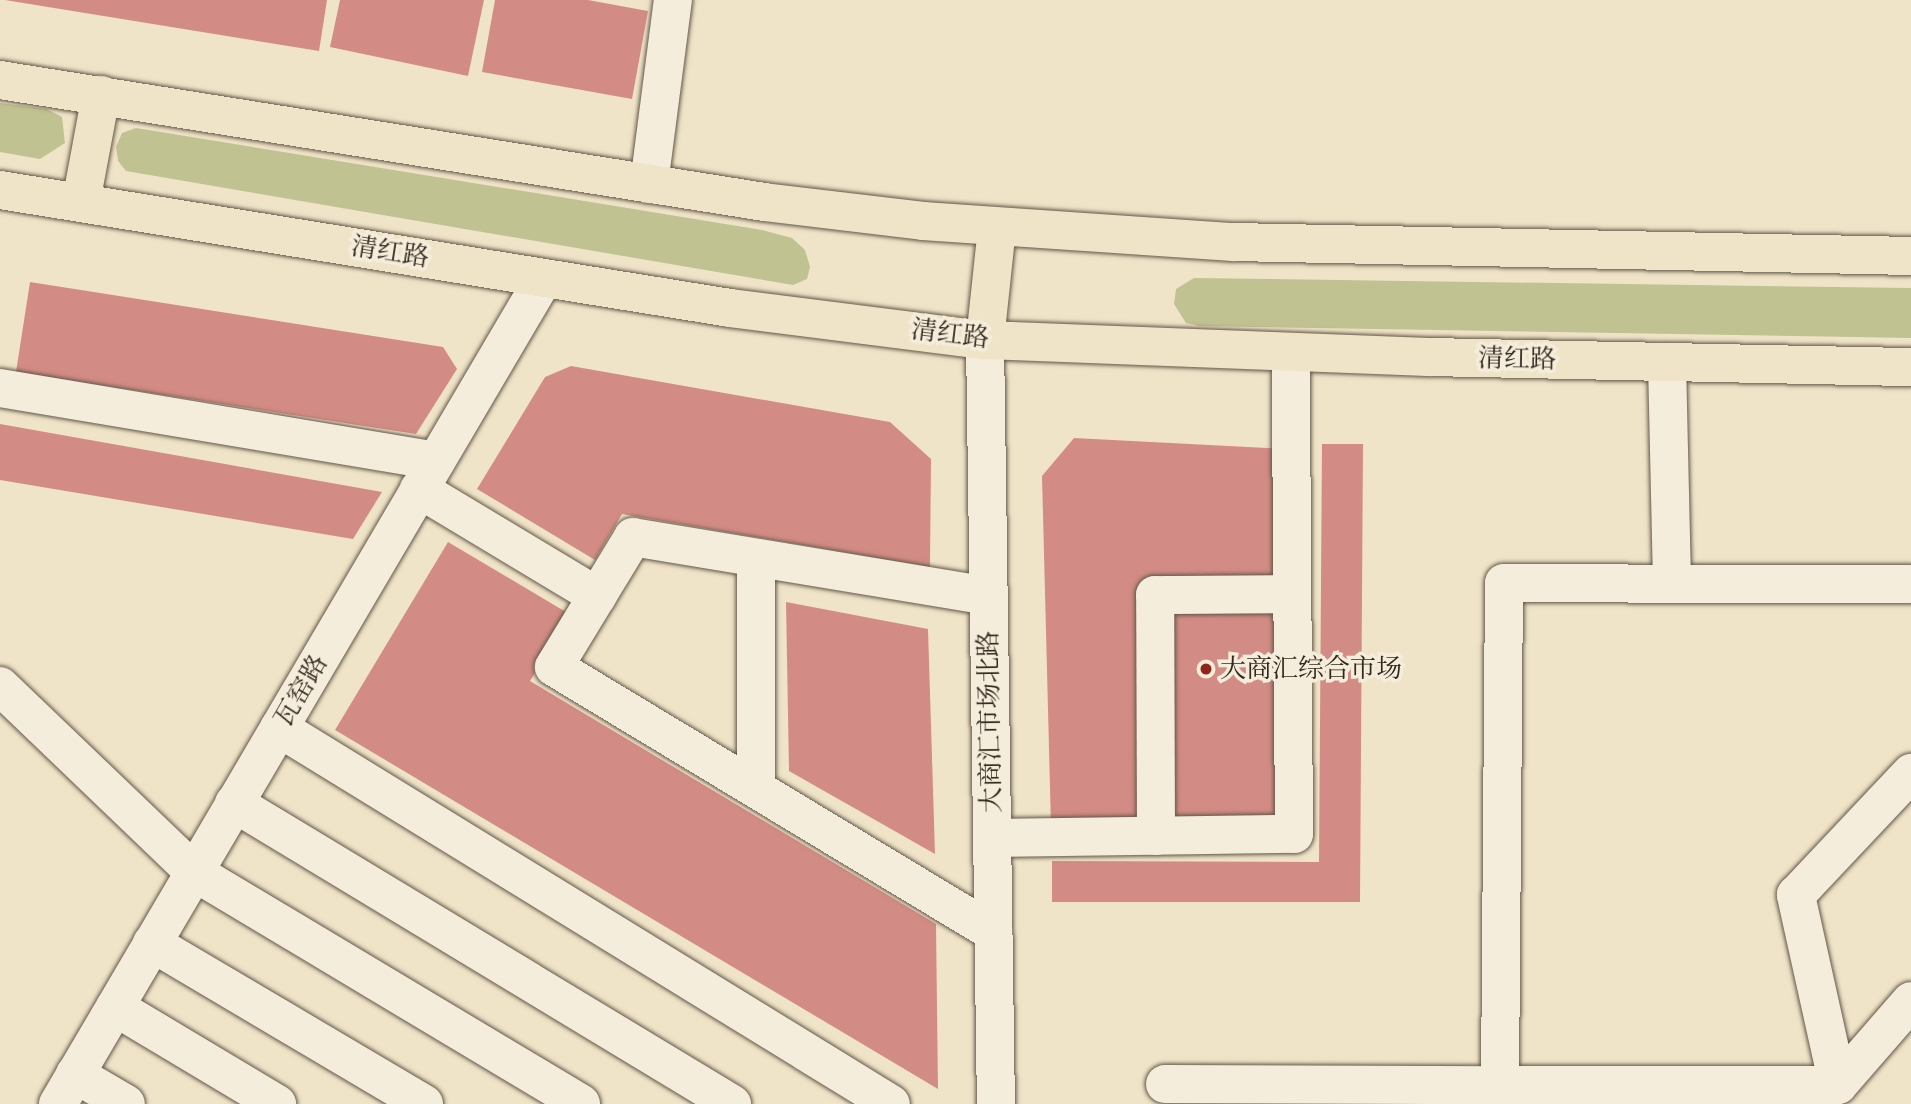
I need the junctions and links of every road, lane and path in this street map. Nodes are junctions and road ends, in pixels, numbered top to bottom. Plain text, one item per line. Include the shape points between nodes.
1 (673, 0) edge
2 (0, 80) edge
3 (101, 95) junction
4 (649, 184) junction
5 (0, 190) edge
6 (81, 202) junction
7 (997, 227) junction
8 (1911, 257) edge
9 (544, 278) junction
10 (985, 340) junction
11 (1291, 353) junction
12 (1667, 362) junction
13 (1911, 367) edge
14 (0, 388) edge
15 (428, 475) junction
16 (756, 558) junction
17 (1672, 583) junction
18 (1911, 584) edge
19 (1292, 594) junction
20 (597, 596) junction
21 (988, 596) junction
22 (0, 686) edge
23 (279, 728) junction
24 (1911, 773) edge
25 (756, 788) junction
26 (234, 803) junction
27 (1156, 836) junction
28 (992, 838) junction
29 (194, 872) junction
30 (993, 932) junction
31 (152, 943) junction
32 (1911, 1001) edge
33 (115, 1007) junction
34 (1164, 1084) dead end
35 (1838, 1085) junction
36 (66, 1089) edge
37 (1499, 1094) edge
38 (126, 1104) edge
39 (277, 1104) edge
40 (424, 1104) edge
41 (581, 1104) edge
42 (732, 1104) edge
43 (891, 1104) edge
44 (996, 1104) edge

1 - 4 street
2 - 3 main road
3 - 4 main road
3 - 6 main road
4 - 7 main road via 764,202
5 - 6 main road, 清红路
6 - 9 main road, 清红路
7 - 8 main road via 1247,243
7 - 10 main road
9 - 10 main road, 清红路 via 730,308
9 - 15 street, 瓦窑路
10 - 11 main road, 清红路
10 - 21 street, 大商汇市场北路
11 - 12 main road, 清红路
11 - 19 street
12 - 13 main road, 清红路
12 - 17 street
14 - 15 street
15 - 20 street
15 - 23 street, 瓦窑路
16 - 20 street via 633,537
16 - 21 street
16 - 25 street
17 - 18 street
17 - 37 street via 1504,583
19 - 27 street via 1155,595
19 - 27 street via 1294,834
20 - 25 street via 554,667
21 - 28 street, 大商汇市场北路
22 - 29 street
23 - 26 street, 瓦窑路
23 - 43 street
24 - 35 street via 1796,895
25 - 30 street
26 - 29 street, 瓦窑路
26 - 42 street
27 - 28 street
28 - 30 street, 大商汇市场北路
29 - 31 street, 瓦窑路
29 - 41 street
30 - 44 street, 大商汇市场北路
31 - 33 street, 瓦窑路
31 - 40 street
32 - 35 street
33 - 36 street, 瓦窑路
33 - 39 street
34 - 37 street
35 - 37 street
36 - 38 street

